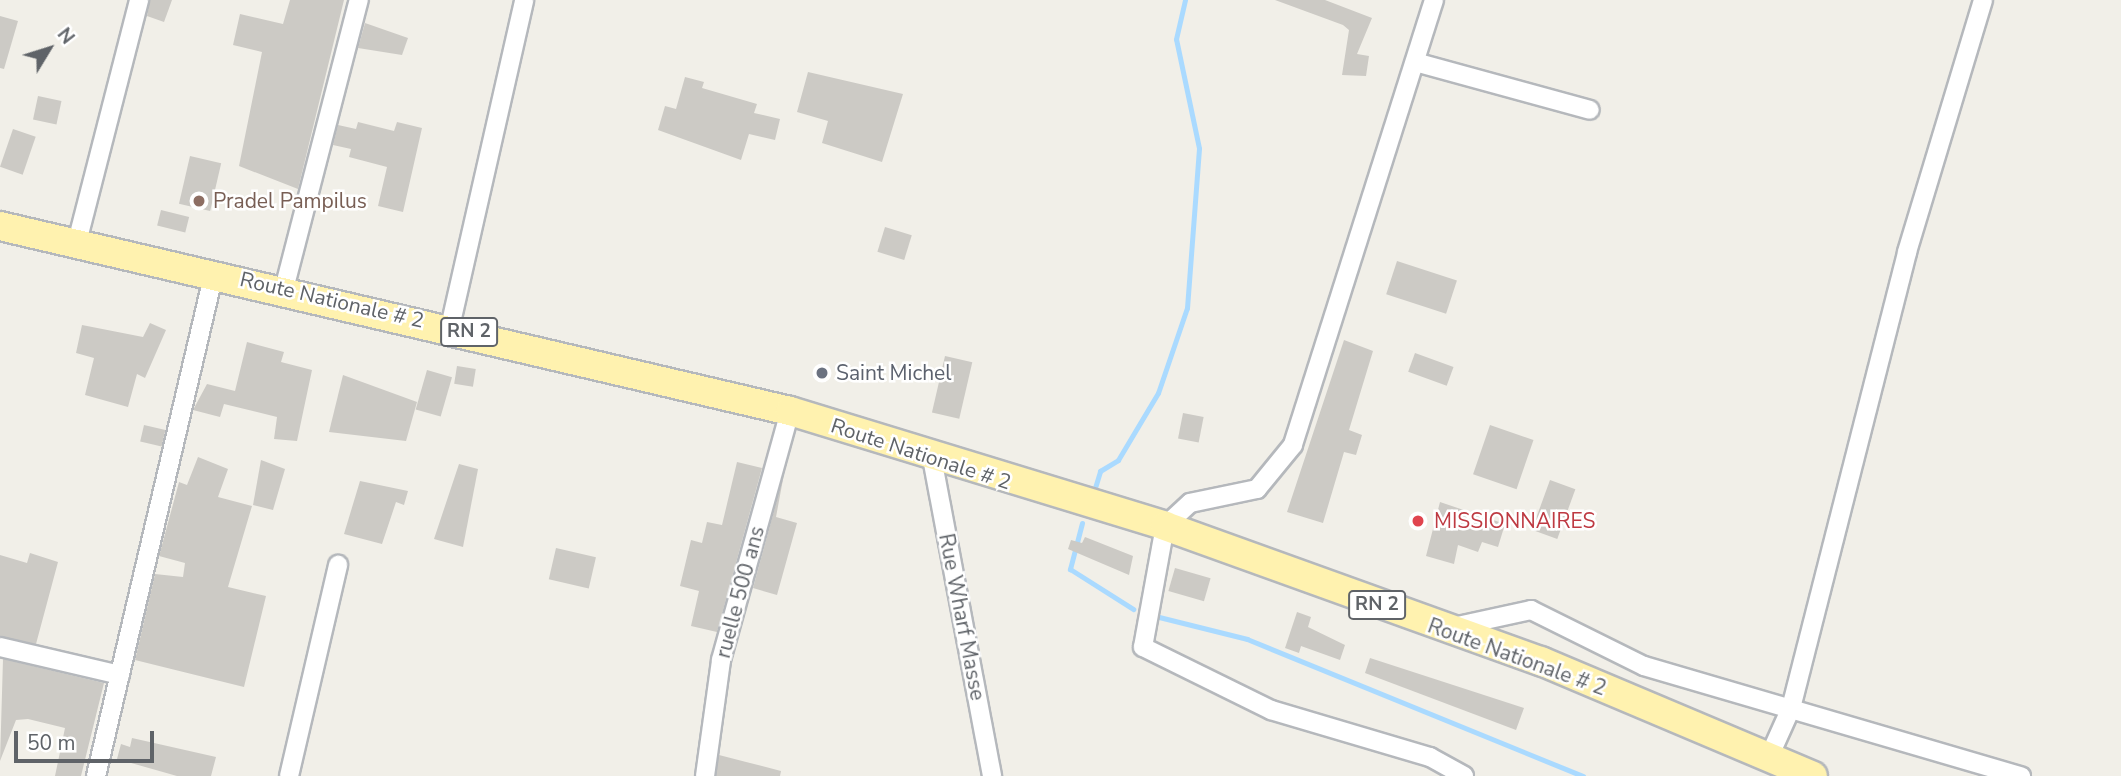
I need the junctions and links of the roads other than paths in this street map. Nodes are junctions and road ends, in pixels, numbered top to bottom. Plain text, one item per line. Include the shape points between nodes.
1 (139, 0) edge
2 (359, 0) edge
3 (524, 0) edge
4 (1434, 0) edge
5 (1983, 0) edge
6 (1415, 62) junction
7 (1590, 110) dead end
8 (0, 226) edge
9 (77, 242) junction
10 (214, 273) junction
11 (284, 289) junction
12 (450, 327) junction
13 (790, 411) junction
14 (932, 458) junction
15 (1165, 526) junction
16 (338, 565) dead end
17 (1443, 629) junction
18 (0, 647) edge
19 (120, 676) junction
20 (1791, 708) junction
21 (1769, 757) junction
22 (96, 776) edge
23 (289, 776) edge
24 (705, 776) edge
25 (992, 776) edge
26 (1464, 776) edge
27 (1813, 776) edge
28 (2021, 776) edge

1 - 9 street
2 - 11 street
3 - 12 street
4 - 6 street
5 - 20 street via 1907,251
6 - 7 street
6 - 15 street via 1293,444 1257,489 1190,503
8 - 9 main road, Route Nationale # 2 / RN 2
9 - 10 main road, Route Nationale # 2 / RN 2
10 - 11 main road, Route Nationale # 2 / RN 2
10 - 19 street
11 - 12 main road, Route Nationale # 2 / RN 2
12 - 13 main road, Route Nationale # 2 / RN 2
13 - 14 main road, Route Nationale # 2 / RN 2
13 - 24 street, ruelle 500 ans via 721,660
14 - 15 main road, Route Nationale # 2 / RN 2
14 - 25 street, Rue Wharf Masse
15 - 17 main road, Route Nationale # 2 / RN 2
15 - 26 street via 1143,647 1271,710 1430,757
16 - 23 street
17 - 20 street via 1531,610 1644,666
17 - 21 main road, Route Nationale # 2 / RN 2 via 1541,661
18 - 19 street
19 - 22 street
20 - 21 street
20 - 28 street
21 - 27 main road, Route Nationale # 2 / RN 2

